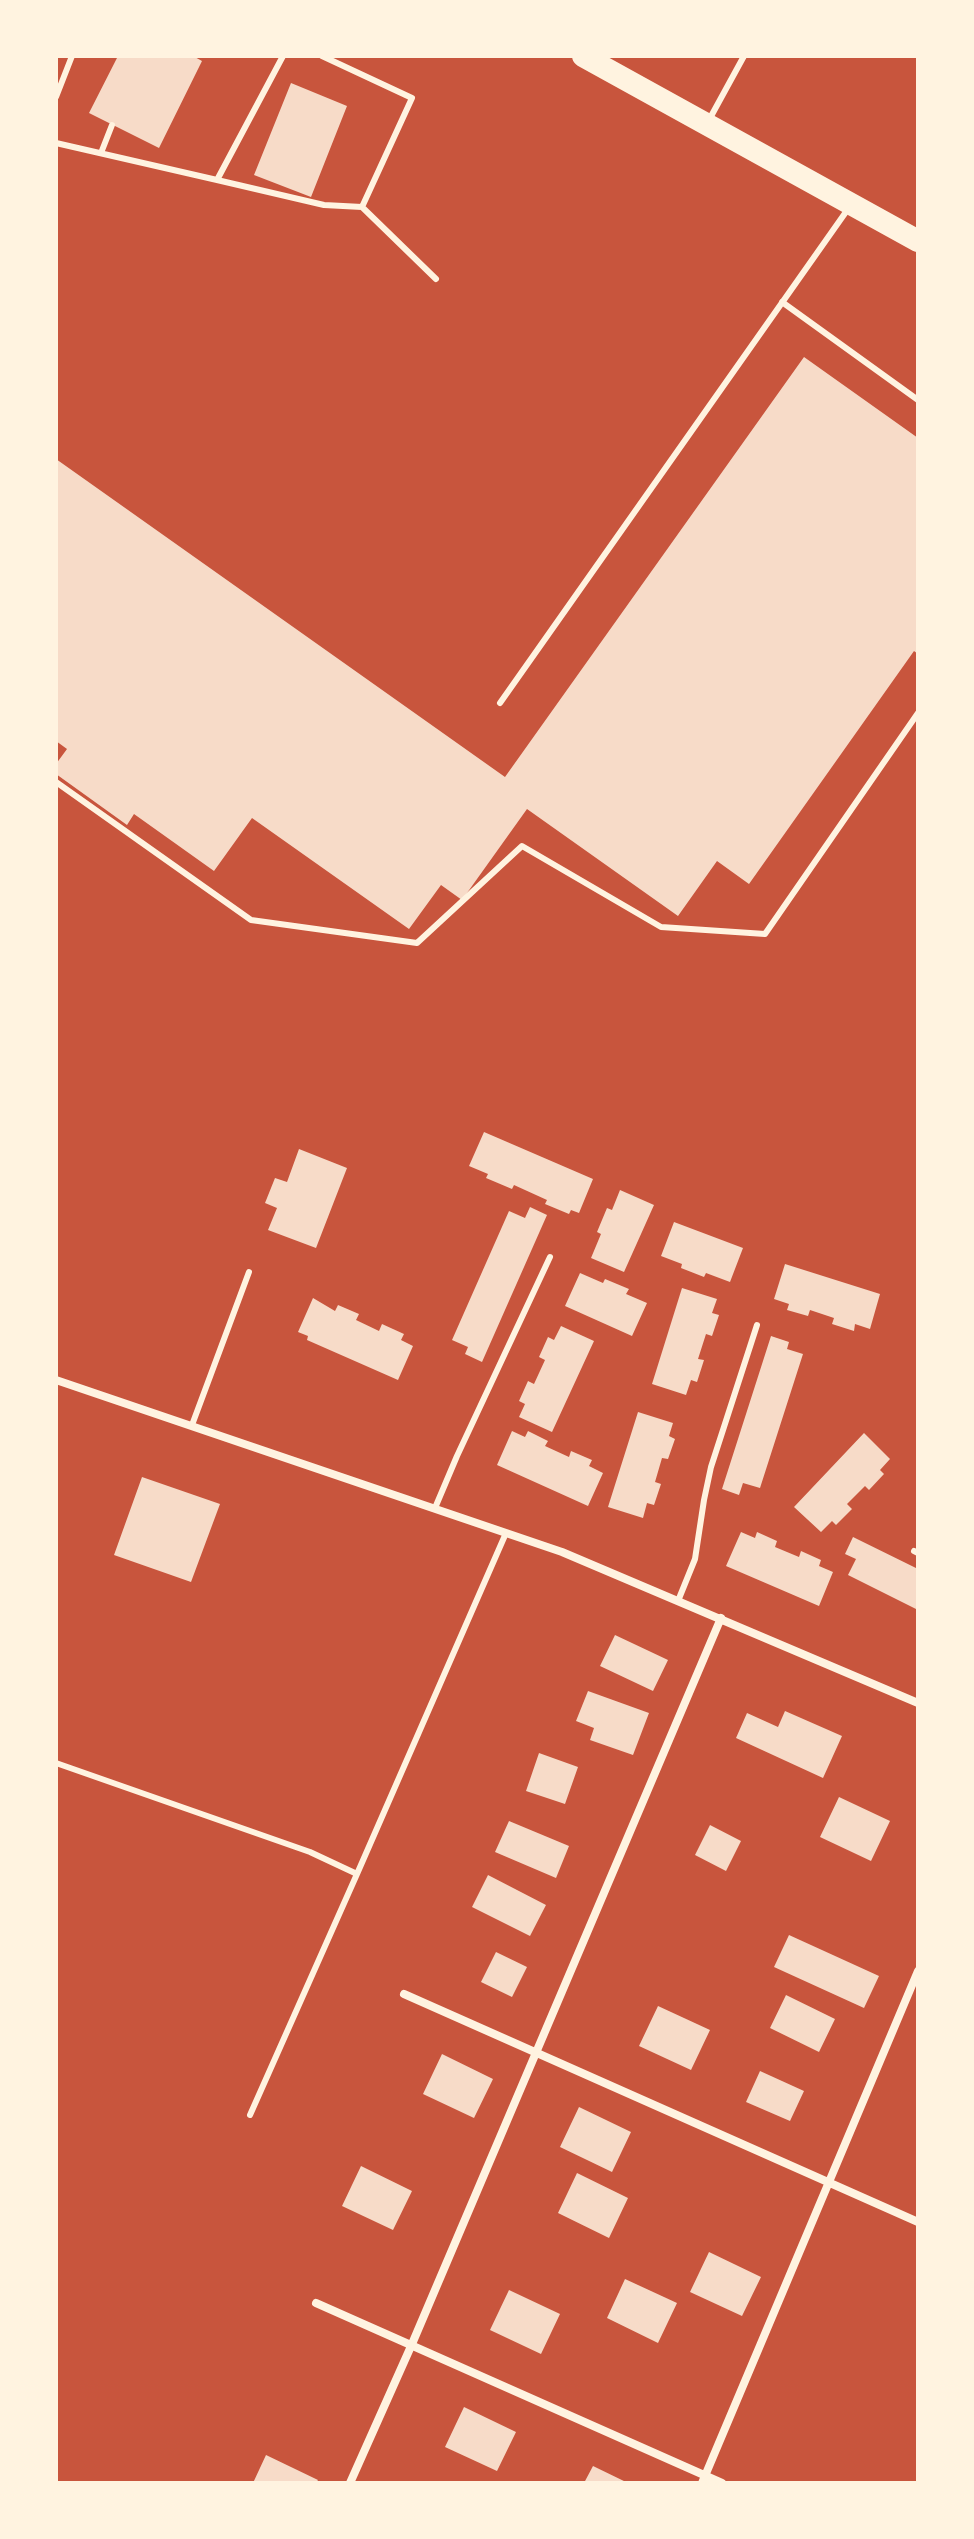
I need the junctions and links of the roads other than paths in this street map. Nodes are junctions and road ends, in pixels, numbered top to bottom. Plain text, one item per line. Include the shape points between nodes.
1 (72, 56) edge
2 (283, 56) edge
3 (322, 56) edge
4 (583, 56) edge
5 (744, 56) edge
6 (56, 97) edge
7 (112, 125) dead end
8 (706, 125) junction
9 (56, 143) edge
10 (101, 153) junction
11 (217, 180) junction
12 (851, 206) junction
13 (362, 207) junction
14 (918, 241) edge
15 (436, 279) dead end
16 (782, 302) junction
17 (918, 400) edge
18 (500, 703) dead end
19 (918, 713) edge
20 (56, 782) edge
21 (550, 1257) dead end
22 (249, 1272) dead end
23 (757, 1325) dead end
24 (56, 1380) edge
25 (192, 1425) junction
26 (435, 1508) junction
27 (506, 1533) junction
28 (678, 1601) junction
29 (721, 1618) junction
30 (918, 1703) edge
31 (56, 1763) edge
32 (357, 1874) junction
33 (918, 1971) edge
34 (404, 1994) dead end
35 (536, 2053) junction
36 (250, 2115) dead end
37 (829, 2183) junction
38 (918, 2222) edge
39 (316, 2303) dead end
40 (412, 2344) junction
41 (703, 2479) edge
42 (350, 2483) edge
43 (722, 2483) edge

1 - 6 lane
2 - 11 lane
3 - 13 lane via 412,98
4 - 8 highway
5 - 8 lane
7 - 10 lane
8 - 12 highway
9 - 10 lane
10 - 11 lane
11 - 13 lane via 324,205
12 - 14 highway
12 - 16 lane
13 - 15 lane
16 - 17 lane
16 - 18 lane
19 - 20 lane via 765,934 661,927 522,846 417,943 251,920
21 - 26 lane
22 - 25 lane
23 - 28 lane via 711,1467 695,1559
24 - 25 street
25 - 26 street
26 - 27 street
27 - 28 street
27 - 32 lane
28 - 29 street
29 - 30 street
29 - 35 street
31 - 32 lane via 310,1852
32 - 36 lane
33 - 37 street
34 - 35 street
35 - 37 street
35 - 40 street
37 - 38 street
37 - 41 street
39 - 40 street
40 - 41 street
40 - 42 street
41 - 43 street

